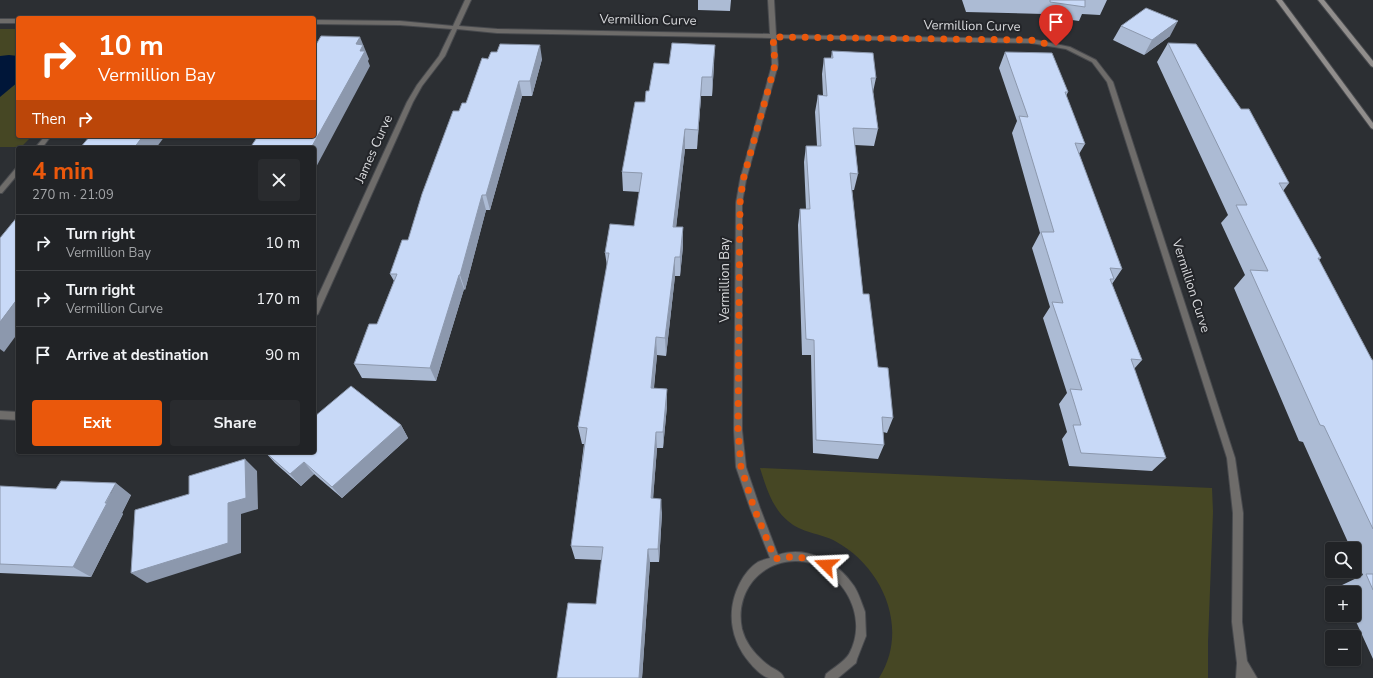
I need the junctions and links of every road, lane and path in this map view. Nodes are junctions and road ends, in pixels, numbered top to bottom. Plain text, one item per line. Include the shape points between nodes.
1 (468, 0) edge
2 (771, 0) edge
3 (1278, 0) edge
4 (1321, 0) edge
5 (0, 21) edge
6 (16, 22) edge
7 (316, 22) edge
8 (456, 28) junction
9 (773, 37) junction
10 (1373, 65) edge
11 (1373, 127) edge
12 (46, 138) edge
13 (40, 146) edge
14 (16, 172) edge
15 (0, 191) edge
16 (316, 310) edge
17 (0, 415) edge
18 (16, 416) edge
19 (775, 559) junction
20 (1242, 663) junction
21 (778, 678) edge
22 (830, 678) edge
23 (1241, 678) edge
24 (1252, 678) edge

1 - 8 street, James Curve
2 - 9 street, Vermillion Bay
3 - 11 street
4 - 10 street
5 - 6 street
7 - 8 street, Vermillion Curve via 400,23
8 - 9 street, Vermillion Curve
8 - 16 street, James Curve via 442,56 410,102
9 - 19 street, Vermillion Bay via 775,65 743,180 740,203 738,430 741,467 754,508
9 - 20 street, Vermillion Curve via 1031,40 1068,48 1094,61 1110,82 1231,458 1238,513 1237,622
12 - 13 street
14 - 15 street
17 - 18 street
19 - 21 street via 756,569 747,580 736,608 741,639 749,654 766,671
19 - 22 street via 801,556 814,559 842,578 854,594 860,608 861,638 848,664
20 - 23 street, Vermillion Curve
20 - 24 street, Vermillion Curve

